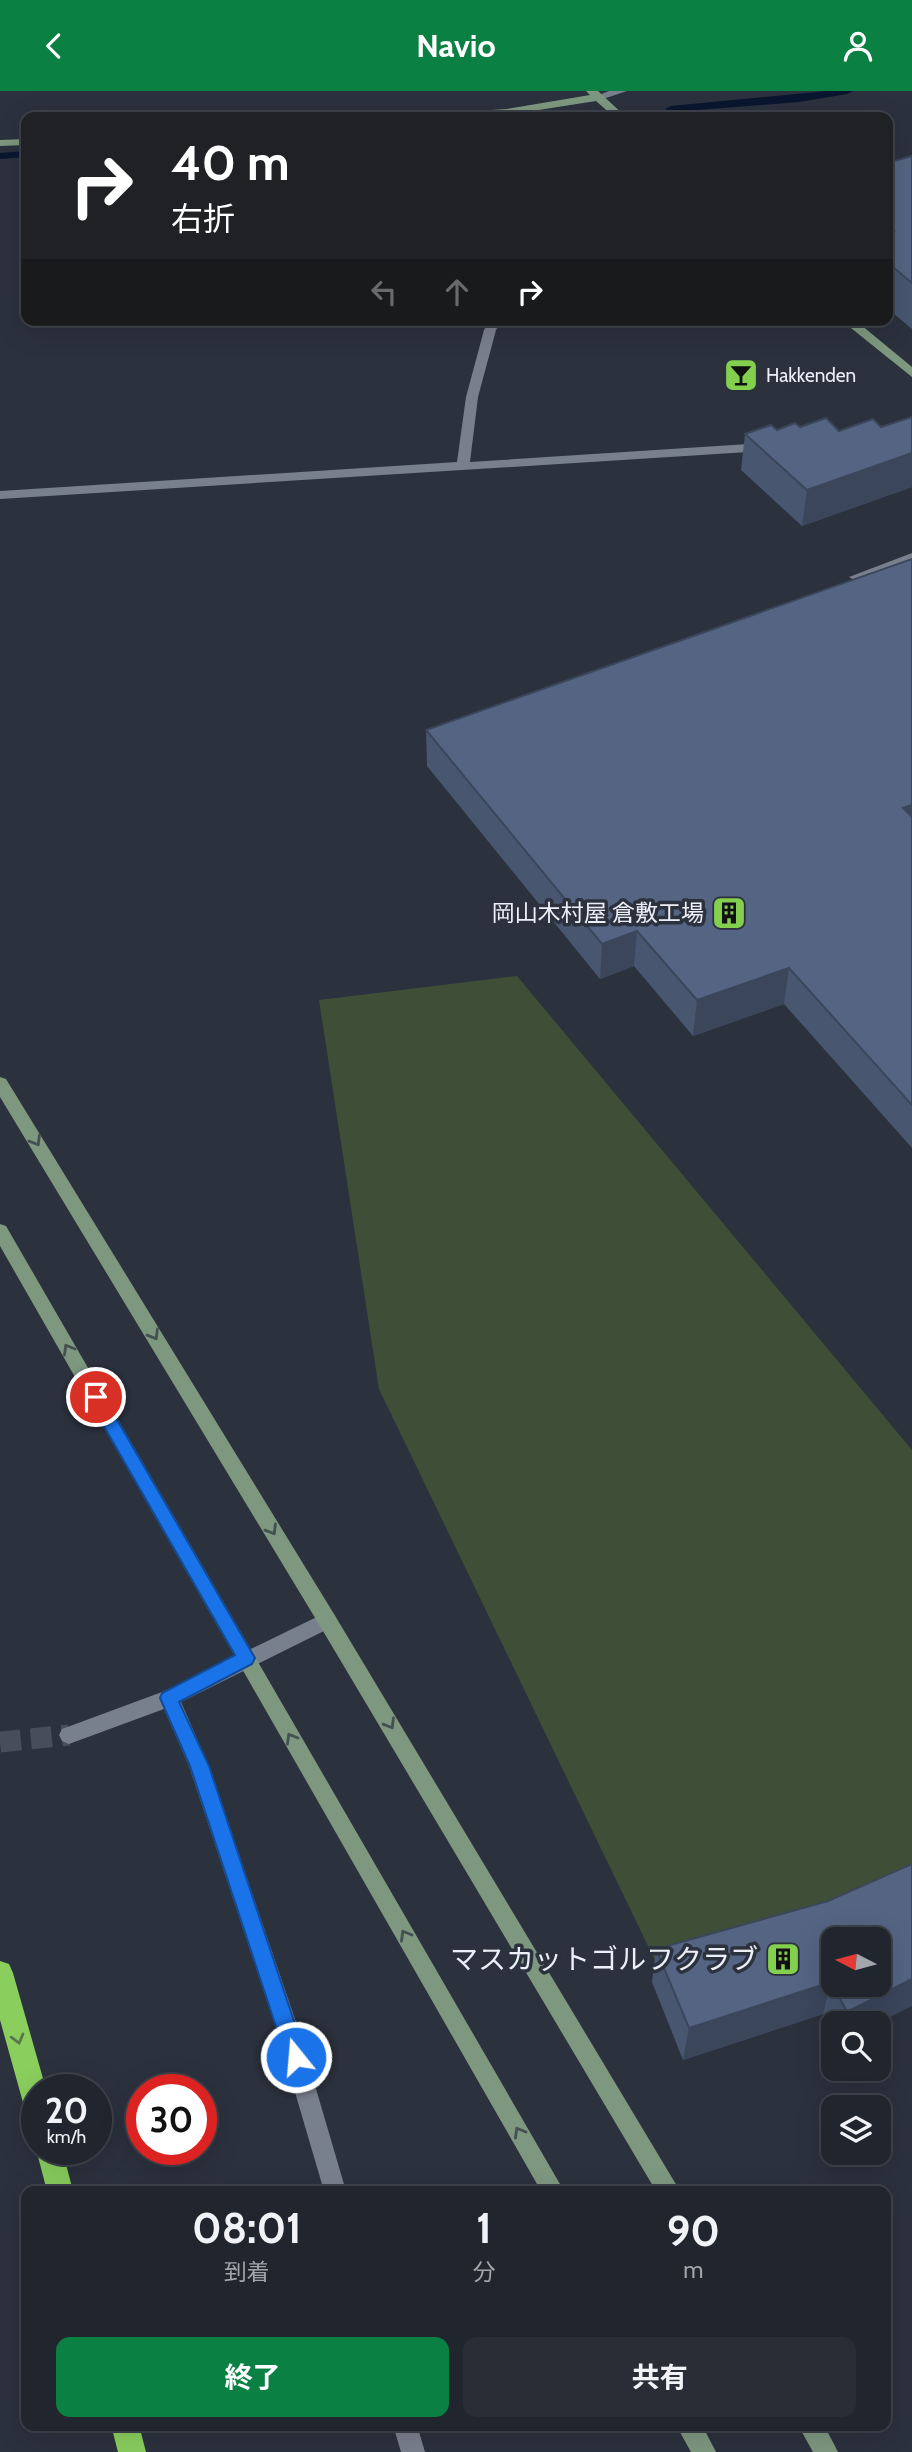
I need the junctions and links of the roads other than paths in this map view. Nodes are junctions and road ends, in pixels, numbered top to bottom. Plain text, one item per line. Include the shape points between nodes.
1 (621, 91) edge
2 (596, 94) edge
3 (513, 112) edge
4 (615, 112) edge
5 (21, 142) edge
6 (0, 143) edge
7 (492, 326) edge
8 (854, 326) edge
9 (912, 373) edge
10 (776, 446) edge
11 (463, 467) junction
12 (0, 495) edge
13 (912, 557) edge
14 (856, 577) edge
15 (0, 1083) edge
16 (0, 1231) edge
17 (327, 1619) junction
18 (246, 1658) junction
19 (169, 1698) junction
20 (69, 1735) tunnel mouth
21 (0, 1973) edge
22 (28, 2074) edge
23 (53, 2165) edge
24 (59, 2186) edge
25 (334, 2186) edge
26 (550, 2186) edge
27 (666, 2186) edge
28 (127, 2431) edge
29 (407, 2431) edge
30 (692, 2431) edge
31 (814, 2431) edge
32 (132, 2452) edge
33 (413, 2452) edge
34 (704, 2452) edge
35 (826, 2452) edge

1 - 2 street
2 - 3 street
2 - 4 street
5 - 6 street
7 - 11 street via 472,397
8 - 9 street
10 - 11 street
11 - 12 street
13 - 14 street
15 -> 17 street
18 -> 16 street
17 - 18 street
17 -> 27 street
18 - 19 street
26 -> 18 street
19 - 20 street
19 - 25 street via 200,1766 288,2031
21 -> 22 highway
23 - 24 highway
28 - 32 highway
29 - 33 street
30 - 34 street
31 - 35 street

